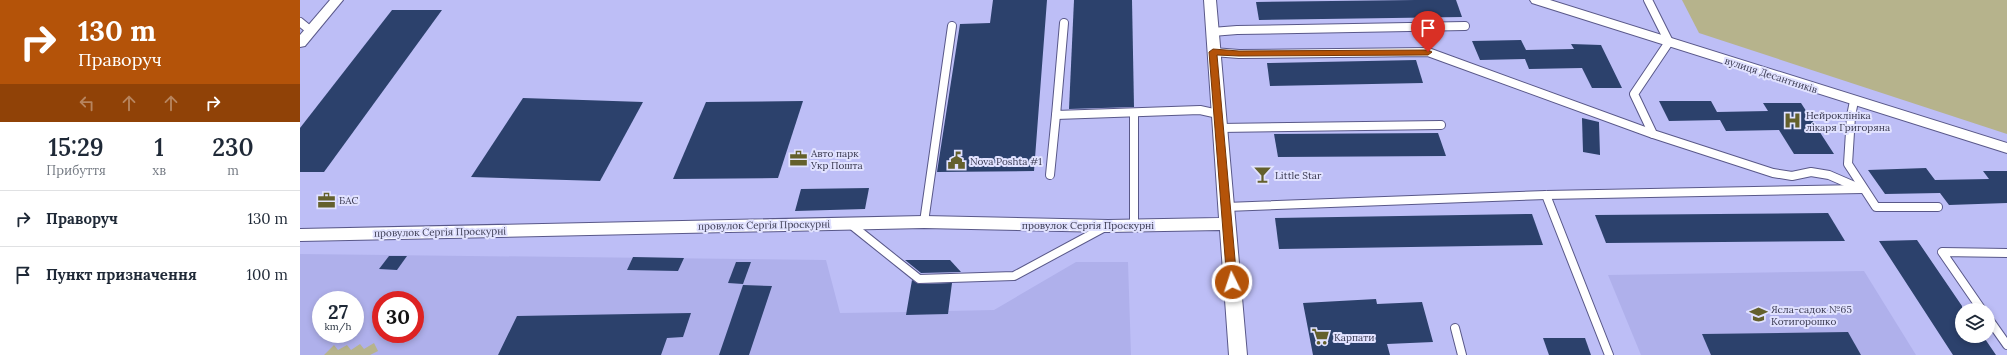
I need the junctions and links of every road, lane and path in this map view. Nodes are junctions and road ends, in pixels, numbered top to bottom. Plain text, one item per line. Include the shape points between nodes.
1 (337, 0) edge
2 (1210, 0) edge
3 (1536, 0) edge
4 (1648, 0) edge
5 (300, 22) edge
6 (1064, 23) dead end
7 (952, 26) dead end
8 (1466, 26) dead end
9 (311, 31) junction
10 (1212, 32) junction
11 (1669, 42) junction
12 (300, 43) edge
13 (1213, 52) junction
14 (1854, 101) junction
15 (1134, 112) junction
16 (1056, 116) junction
17 (1219, 121) junction
18 (1441, 125) dead end
19 (1653, 134) junction
20 (2007, 148) edge
21 (1050, 175) dead end
22 (1863, 189) junction
23 (1546, 195) junction
24 (1226, 207) junction
25 (1938, 207) dead end
26 (924, 222) junction
27 (849, 223) junction
28 (1228, 224) junction
29 (1108, 226) junction
30 (1134, 226) junction
31 (300, 235) edge
32 (2007, 253) edge
33 (1977, 303) edge
34 (1455, 328) dead end
35 (1995, 328) edge
36 (2007, 345) edge
37 (1238, 355) edge
38 (1462, 355) edge
39 (1609, 355) edge

1 - 9 street
2 - 10 street
3 - 11 street, вулиця Десантників
4 - 11 lane
5 - 9 lane
6 - 16 lane
7 - 26 lane
8 - 10 lane
9 - 12 street
10 - 13 street
11 - 14 street, вулиця Десантників
11 - 19 lane via 1634,94
13 - 17 street
13 - 19 lane via 1428,52
14 - 20 street, вулиця Десантників
14 - 22 lane via 1848,164
15 - 16 lane
15 - 17 lane via 1200,110
15 - 30 lane
16 - 21 lane
17 - 18 lane
17 - 24 street
19 - 22 lane via 1773,173 1792,176 1811,172 1829,175
22 - 23 lane
22 - 25 lane via 1876,207
23 - 24 lane
23 - 39 lane
24 - 28 street
26 - 27 street, провулок Сергія Проскурні
26 - 29 street, провулок Сергія Проскурні
27 - 29 lane via 919,279 1014,276
27 - 31 street, провулок Сергія Проскурні
28 - 30 street, провулок Сергія Проскурні
28 - 37 street
29 - 30 street, провулок Сергія Проскурні
32 - 33 lane via 1942,252
34 - 38 lane
35 - 36 lane

